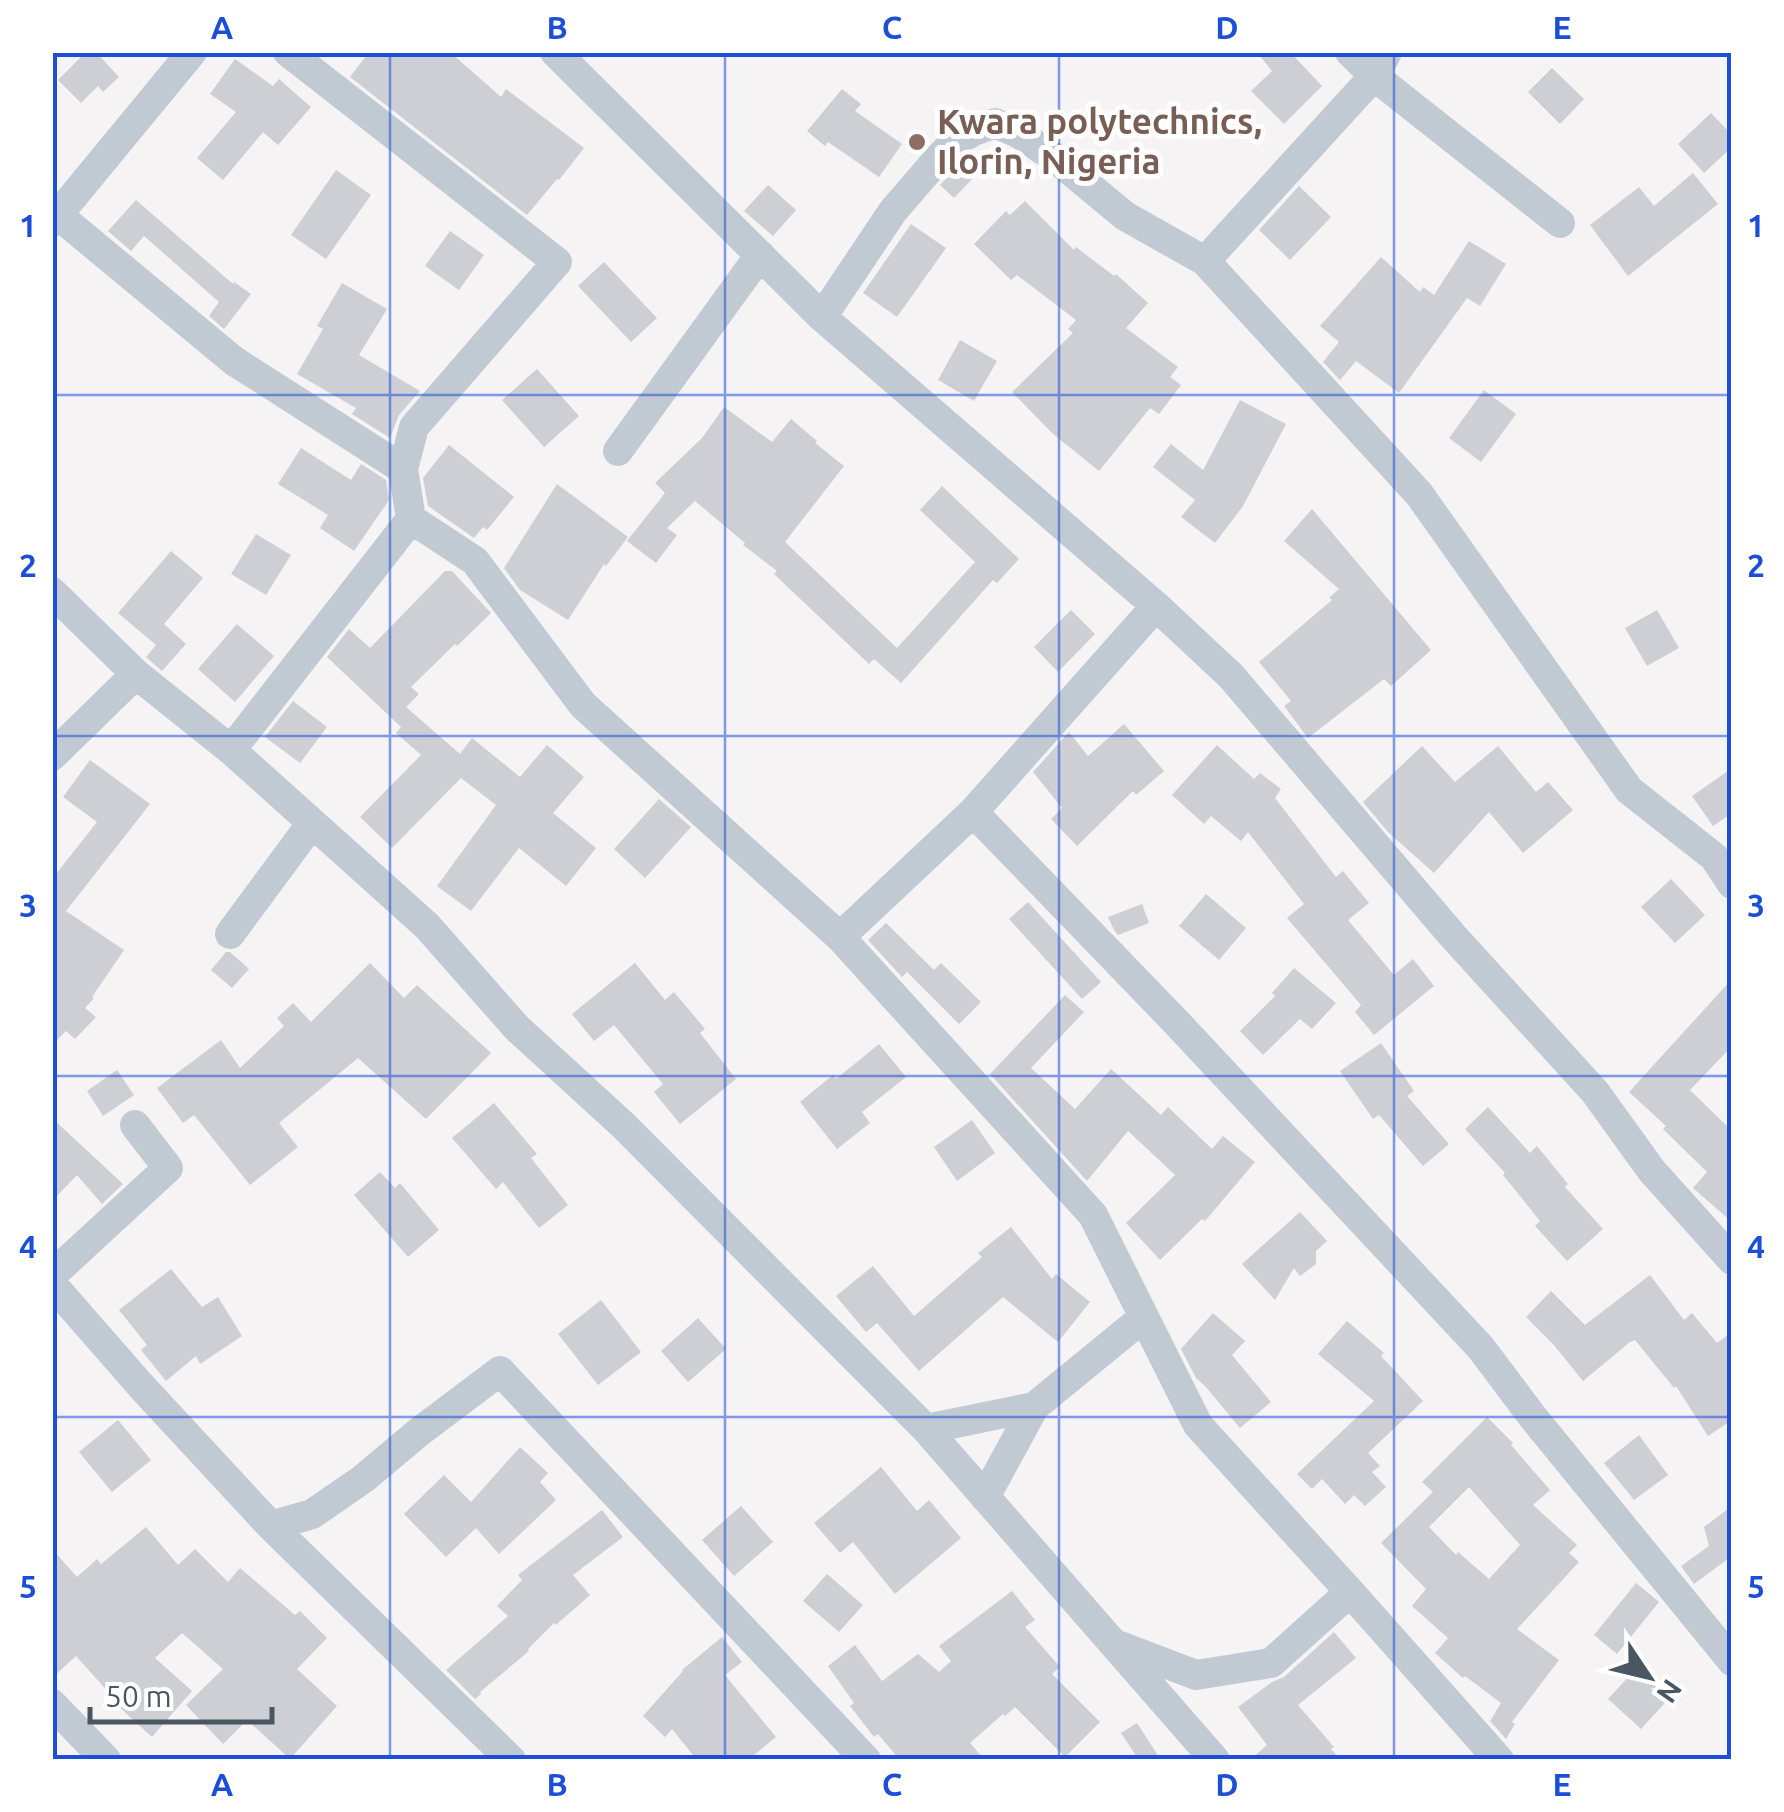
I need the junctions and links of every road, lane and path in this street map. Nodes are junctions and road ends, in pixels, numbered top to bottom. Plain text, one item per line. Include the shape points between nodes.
1 (192, 52) edge
2 (288, 52) edge
3 (555, 52) edge
4 (1350, 52) edge
5 (1381, 64) edge
6 (56, 219) edge
7 (1560, 222) dead end
8 (760, 255) junction
9 (1205, 261) junction
10 (822, 317) junction
11 (618, 451) dead end
12 (403, 469) junction
13 (411, 519) junction
14 (52, 592) edge
15 (1156, 606) junction
16 (136, 674) junction
17 (231, 750) junction
18 (52, 756) edge
19 (972, 812) junction
20 (312, 823) junction
21 (1732, 884) edge
22 (230, 934) dead end
23 (840, 938) junction
24 (135, 1125) dead end
25 (1732, 1260) edge
26 (52, 1276) edge
27 (52, 1284) edge
28 (1144, 1317) junction
29 (1034, 1408) junction
30 (926, 1429) junction
31 (985, 1497) junction
32 (271, 1526) junction
33 (1350, 1592) junction
34 (1112, 1643) junction
35 (1732, 1662) edge
36 (52, 1704) edge
37 (106, 1760) edge
38 (510, 1760) edge
39 (866, 1760) edge
40 (1215, 1760) edge
41 (1499, 1760) edge

1 - 6 street
2 - 12 street via 557,262 414,427
3 - 8 street
4 - 5 street
5 - 7 street
5 - 9 street
6 - 12 street via 234,361
8 - 10 street
8 - 11 street
9 - 10 street via 1125,216 1055,158 995,123 954,142 931,167
9 - 21 street via 1419,494 1629,790 1714,857
10 - 15 street
12 - 13 street
13 - 17 street
13 - 23 street via 475,561 583,705
14 - 16 street
15 - 19 street
15 - 25 street via 1231,676 1595,1092 1652,1171
16 - 17 street
16 - 18 street
17 - 20 street
19 - 23 street
19 - 35 street via 1481,1348
20 - 22 street
20 - 30 street via 427,926 517,1028
23 - 28 street via 1094,1214
24 - 26 street via 168,1168
27 - 32 street
28 - 29 street
28 - 33 street via 1198,1425
29 - 30 street
29 - 31 street
30 - 31 street
31 - 34 street
32 - 38 street
32 - 39 street via 312,1514 500,1371
33 - 34 street via 1271,1662 1196,1676
33 - 41 street
34 - 40 street
36 - 37 street

